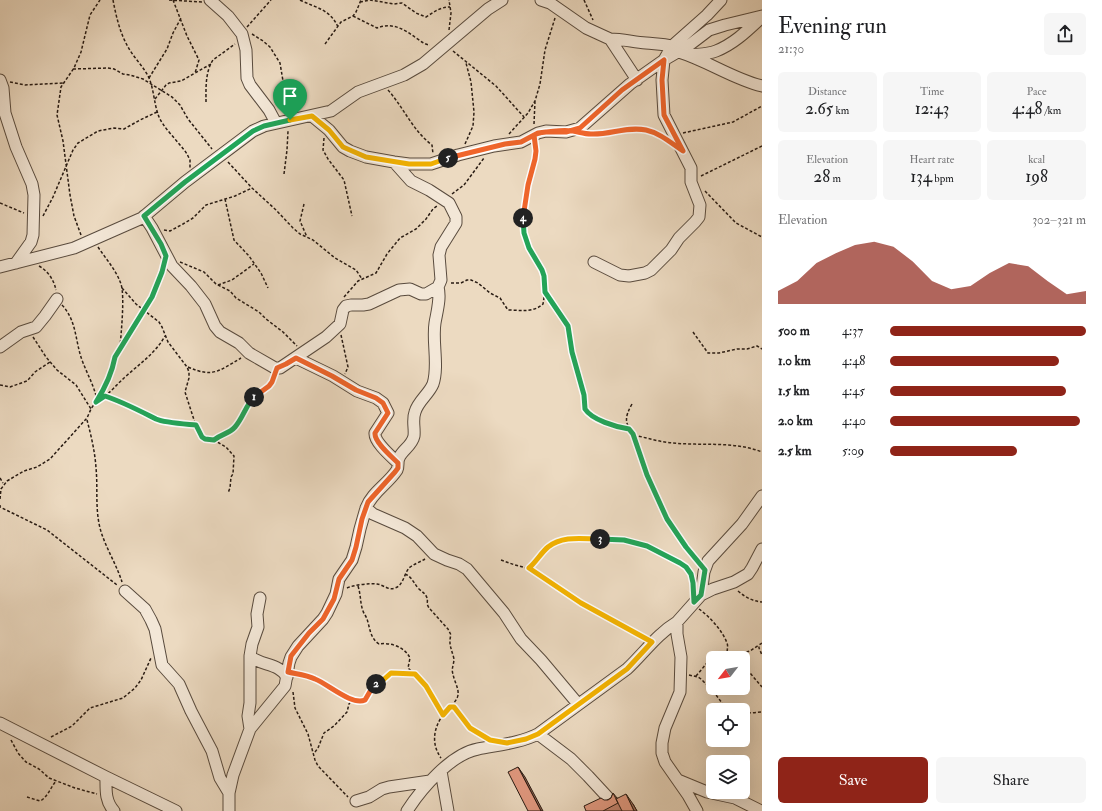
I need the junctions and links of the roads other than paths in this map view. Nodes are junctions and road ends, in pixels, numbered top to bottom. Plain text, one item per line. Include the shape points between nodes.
1 (502, 0) edge
2 (541, 0) edge
3 (721, 0) edge
4 (212, 2) edge
5 (762, 16) edge
6 (605, 37) junction
7 (680, 51) junction
8 (664, 60) junction
9 (3, 80) edge
10 (637, 80) junction
11 (762, 86) edge
12 (312, 116) junction
13 (284, 122) junction
14 (394, 162) junction
15 (144, 216) junction
16 (21, 262) junction
17 (594, 262) dead end
18 (0, 267) edge
19 (438, 287) junction
20 (57, 299) road end
21 (0, 347) edge
22 (298, 357) junction
23 (398, 463) junction
24 (762, 496) edge
25 (366, 508) junction
26 (762, 549) edge
27 (125, 591) road end
28 (701, 595) junction
29 (260, 598) dead end
30 (677, 622) junction
31 (250, 656) junction
32 (288, 675) junction
33 (578, 704) junction
34 (3, 725) edge
35 (250, 729) junction
36 (538, 734) junction
37 (443, 769) junction
38 (106, 777) junction
39 (677, 780) junction
40 (430, 781) junction
41 (229, 793) junction
42 (356, 801) road end
43 (613, 803) edge
44 (114, 811) edge
45 (176, 811) edge
46 (229, 811) edge
47 (407, 811) edge
48 (448, 811) edge
49 (697, 811) edge
50 (761, 811) edge

1 - 12 street via 423,64 404,75 358,92 331,111
2 - 6 street
3 - 7 street
4 - 13 street via 238,28 248,34 250,85 269,110
5 - 7 street via 709,30
5 - 7 street via 739,38 722,48 710,53
6 - 7 street via 646,44 660,43
6 - 10 street
7 - 8 street
7 - 11 street via 740,80
8 - 10 street
8 - 17 street via 664,115 670,137 690,168 691,182 700,205 699,217 679,238 676,245 645,273 620,275
9 - 16 street via 5,113 32,184 39,217 34,235
10 - 14 street via 622,90 580,128 573,131 546,132 521,142 463,154 431,164
12 - 13 street
12 - 14 street via 343,147 366,157
13 - 15 street via 253,131
14 - 19 street via 411,181 445,200 456,218 456,223 441,247 441,280
15 - 16 street via 74,248
15 - 22 street via 167,259 205,304 220,332 239,343 249,353 277,368
16 - 18 street
19 - 22 street via 426,294 410,289 400,290 363,306 346,306 340,324
19 - 23 street via 440,293 435,324 434,380 416,406 413,438
20 - 21 street via 36,327 21,332
22 - 23 street via 383,403 388,413 374,436
23 - 25 street via 398,468 375,493
24 - 28 street via 742,524 708,562
25 - 32 street via 352,560 339,579 336,594 323,619 291,656
25 - 33 street via 411,532 437,555 467,569 504,613 521,639
26 - 28 street via 748,574 731,584
27 - 41 street via 145,609 155,629 162,665 179,684 212,751 220,778
28 - 30 street
29 - 31 street via 258,627
30 - 33 street via 661,633 627,669
30 - 39 street via 682,669 680,692 667,720 662,743 665,762
31 - 32 street
31 - 35 street
32 - 35 street via 285,686
33 - 36 street
34 - 38 street
35 - 41 street
36 - 37 street via 526,739 476,749
36 - 43 street via 571,759
37 - 40 street
37 - 48 street
38 - 44 street via 106,797
38 - 45 street
39 - 49 street
39 - 50 street via 707,792 735,798
40 - 42 street via 389,787
40 - 47 street
41 - 46 street

